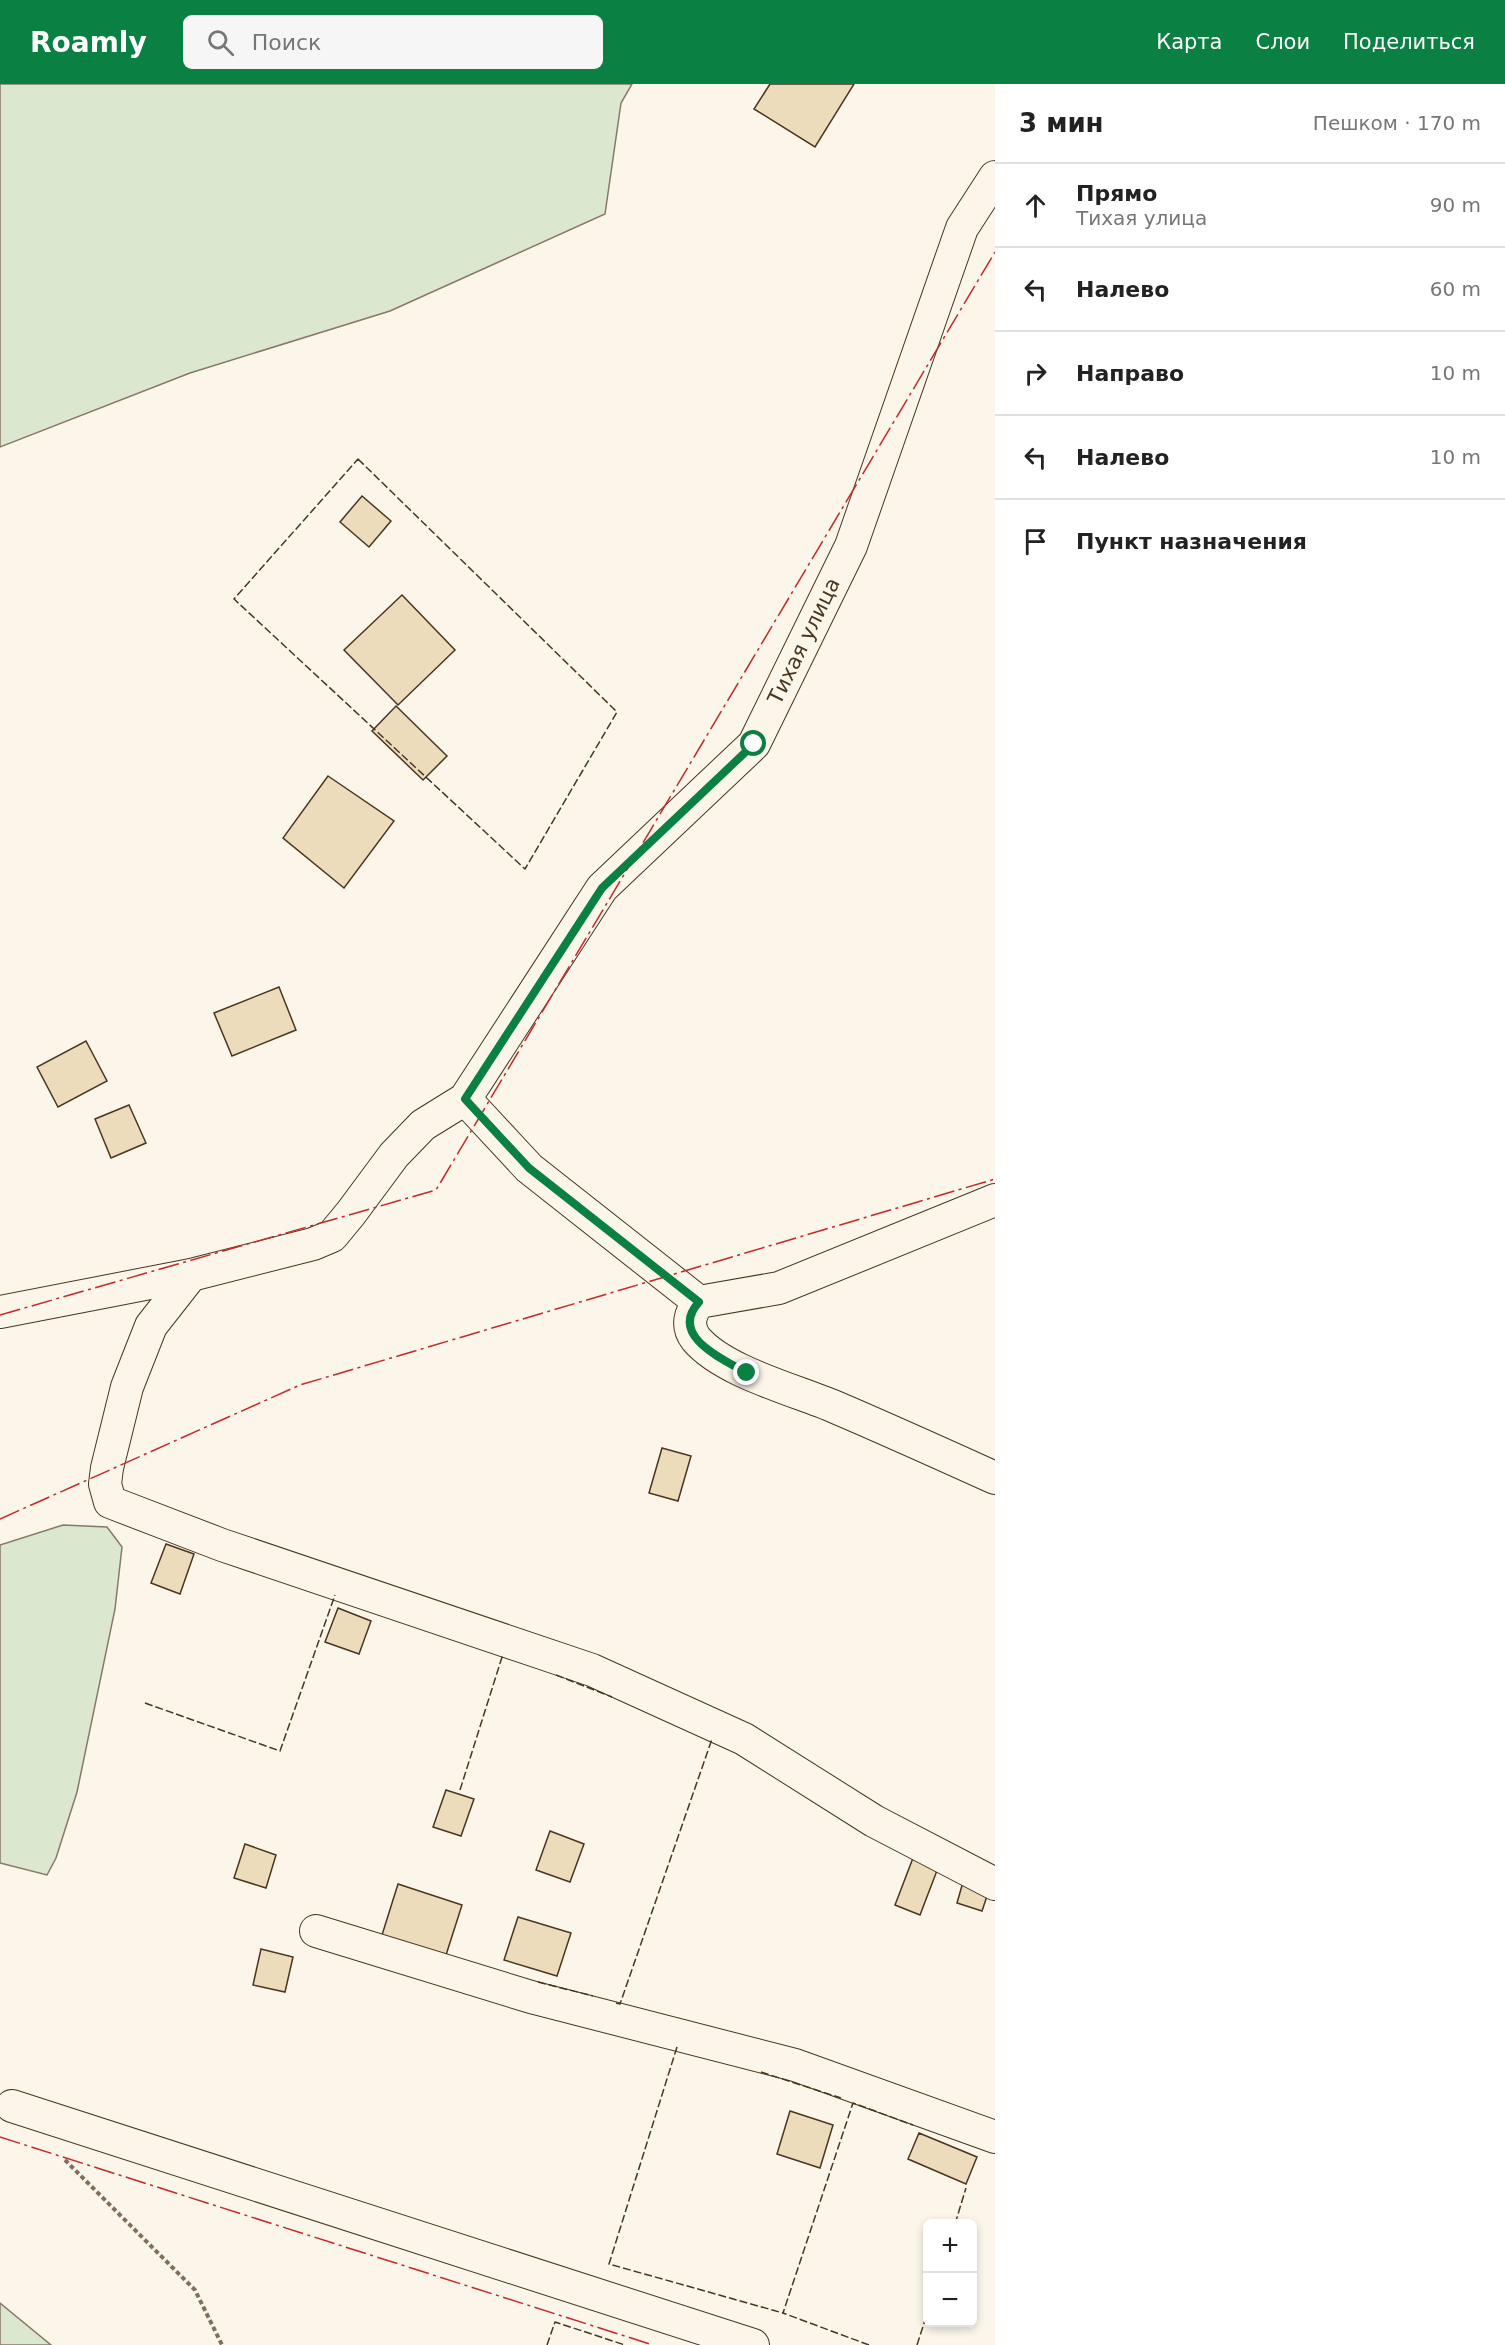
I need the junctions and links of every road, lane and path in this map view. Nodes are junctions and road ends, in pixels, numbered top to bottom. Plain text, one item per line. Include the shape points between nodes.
1 (995, 177) edge
2 (465, 1099) junction
3 (995, 1200) edge
4 (190, 1275) junction
5 (699, 1302) junction
6 (0, 1312) edge
7 (995, 1478) edge
8 (995, 1884) edge
9 (316, 1931) dead end
10 (12, 2106) dead end
11 (995, 2137) edge
12 (62, 2156) dead end
13 (222, 2345) edge
14 (753, 2345) edge

1 - 2 street, Тихая улица via 962,228 851,546 754,744 602,888
2 - 4 street via 423,1125 394,1155 332,1236 314,1245
2 - 5 street via 529,1168
3 - 5 street via 779,1288
4 - 6 street
4 - 8 street via 151,1326 127,1387 107,1468 105,1484 110,1502 222,1545 592,1671 744,1739 874,1821
5 - 7 street via 693,1309 690,1328 710,1351 747,1373
9 - 11 street via 531,1997 795,2065
10 - 14 street
12 - 13 path via 195,2290

